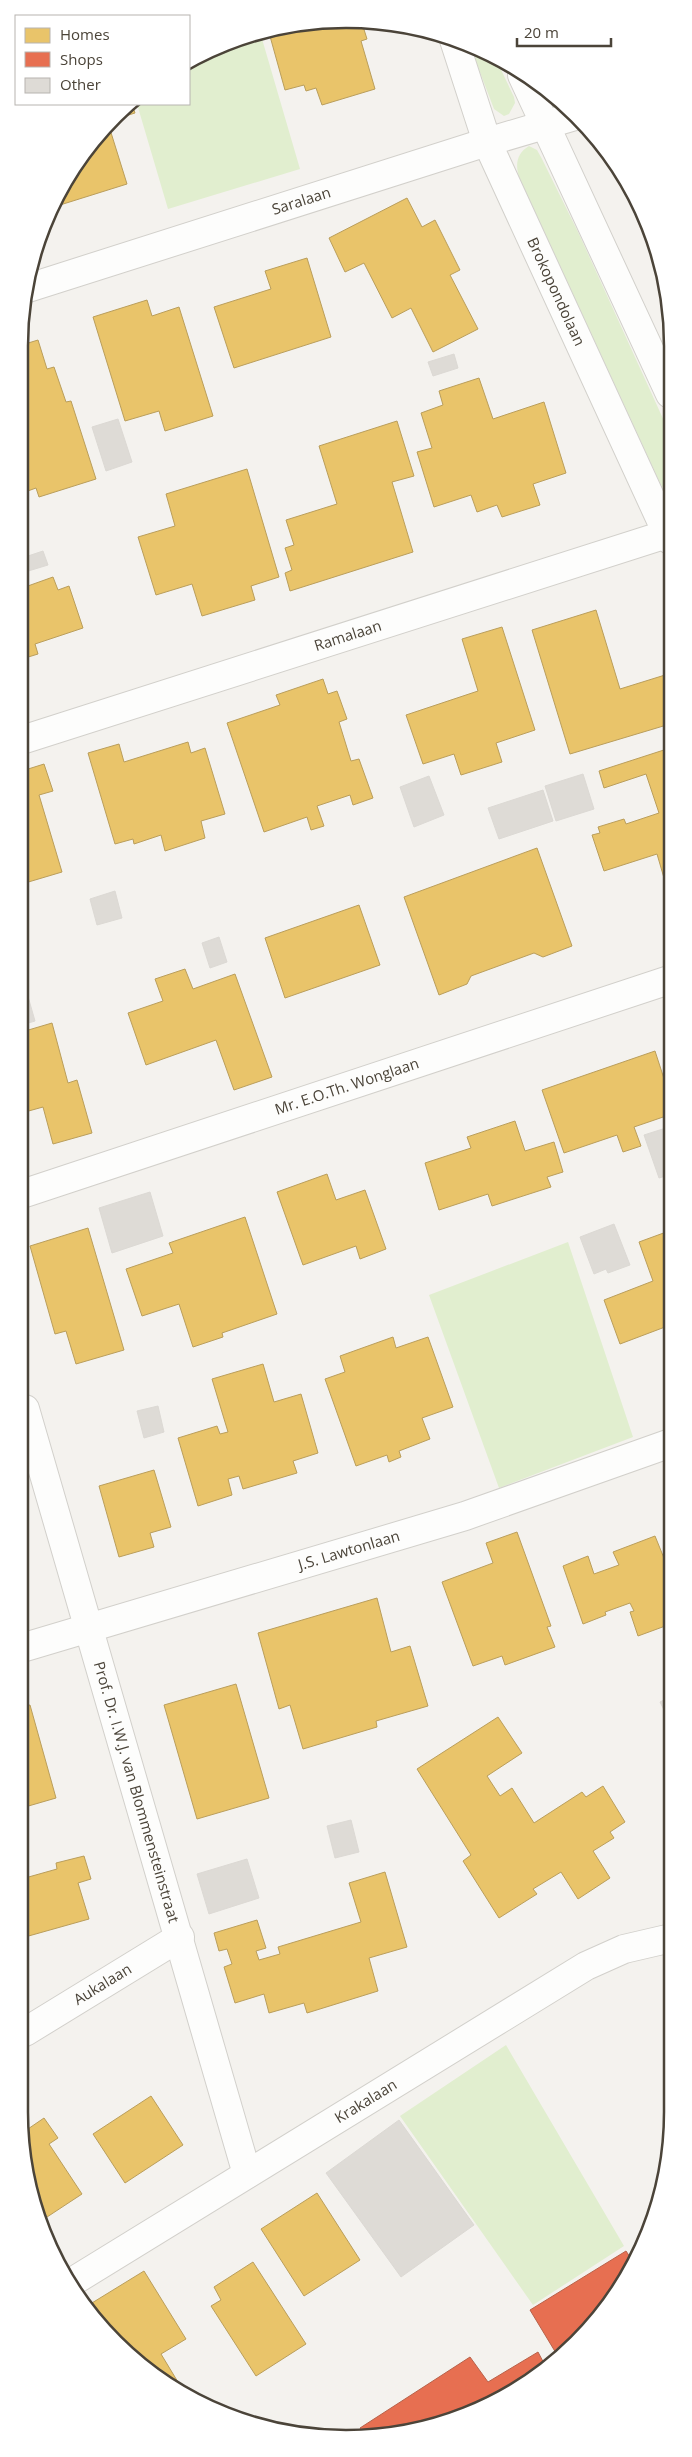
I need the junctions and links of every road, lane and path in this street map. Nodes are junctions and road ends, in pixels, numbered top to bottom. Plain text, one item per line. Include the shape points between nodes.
1 (456, 47) edge
2 (526, 83) edge
3 (568, 118) edge
4 (546, 124) junction
5 (487, 142) junction
6 (33, 287) edge
7 (664, 381) edge
8 (664, 525) edge
9 (664, 538) edge
10 (28, 738) edge
11 (664, 982) edge
12 (28, 1192) edge
13 (28, 1419) edge
14 (664, 1445) edge
15 (90, 1628) junction
16 (28, 1646) edge
17 (180, 1937) junction
18 (664, 1939) edge
19 (28, 2030) edge
20 (247, 2174) junction
21 (76, 2280) edge

1 - 5 street, Brokopondolaan
2 - 4 street
3 - 4 street, Saralaan
4 - 5 street, Saralaan
4 - 7 street
5 - 6 street, Saralaan
5 - 8 street, Brokopondolaan
9 - 10 street, Ramalaan
11 - 12 street, Mr. E.O.Th. Wonglaan
13 - 15 street, Prof. Dr. I.W.J. van Blommensteinstraat
14 - 15 street, J.S. Lawtonlaan via 465,1516
15 - 16 street, J.S. Lawtonlaan
15 - 17 street, Prof. Dr. I.W.J. van Blommensteinstraat
17 - 19 street, Aukalaan
17 - 20 street, Prof. Dr. I.W.J. van Blommensteinstraat
18 - 20 street, Krakalaan via 624,1949 586,1966
20 - 21 street, Krakalaan

